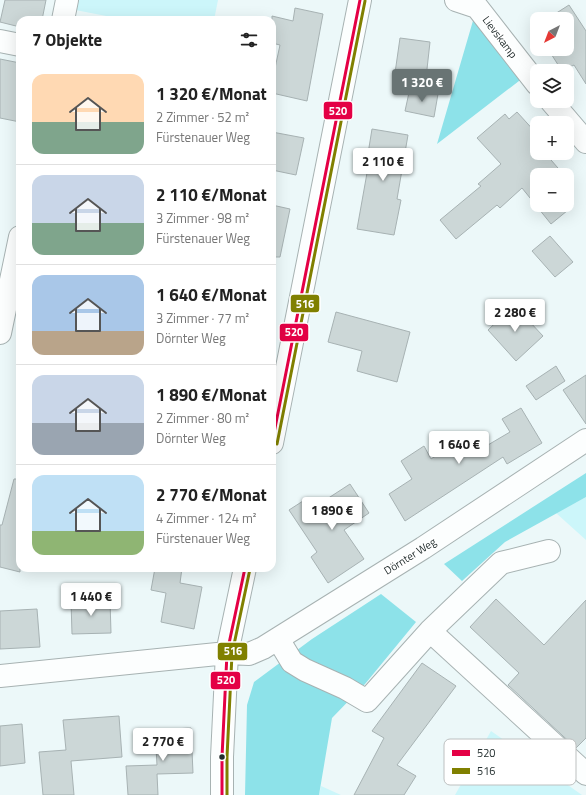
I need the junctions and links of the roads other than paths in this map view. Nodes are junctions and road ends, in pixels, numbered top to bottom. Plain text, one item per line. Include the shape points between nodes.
1 (67, 0) edge
2 (360, 0) edge
3 (456, 0) edge
4 (64, 16) edge
5 (0, 41) edge
6 (16, 44) edge
7 (530, 75) edge
8 (557, 108) edge
9 (586, 142) edge
10 (16, 256) edge
11 (0, 333) edge
12 (276, 423) edge
13 (586, 440) edge
14 (549, 551) dead end
15 (244, 572) edge
16 (430, 631) junction
17 (278, 639) junction
18 (227, 654) junction
19 (0, 676) edge
20 (548, 739) edge
21 (576, 765) edge
22 (586, 774) edge
23 (222, 795) edge

1 - 4 street
2 - 12 street
3 - 7 street, Lievskamp via 477,6
5 - 6 street
8 - 9 street
10 - 11 street
13 - 17 street, Dörnter Weg via 423,548
14 - 16 street via 501,563
15 - 18 street
16 - 17 street via 367,702 292,662
16 - 20 street
17 - 18 street, Dörnter Weg via 248,654
18 - 19 street, Dörnter Weg
18 - 23 street
21 - 22 street

